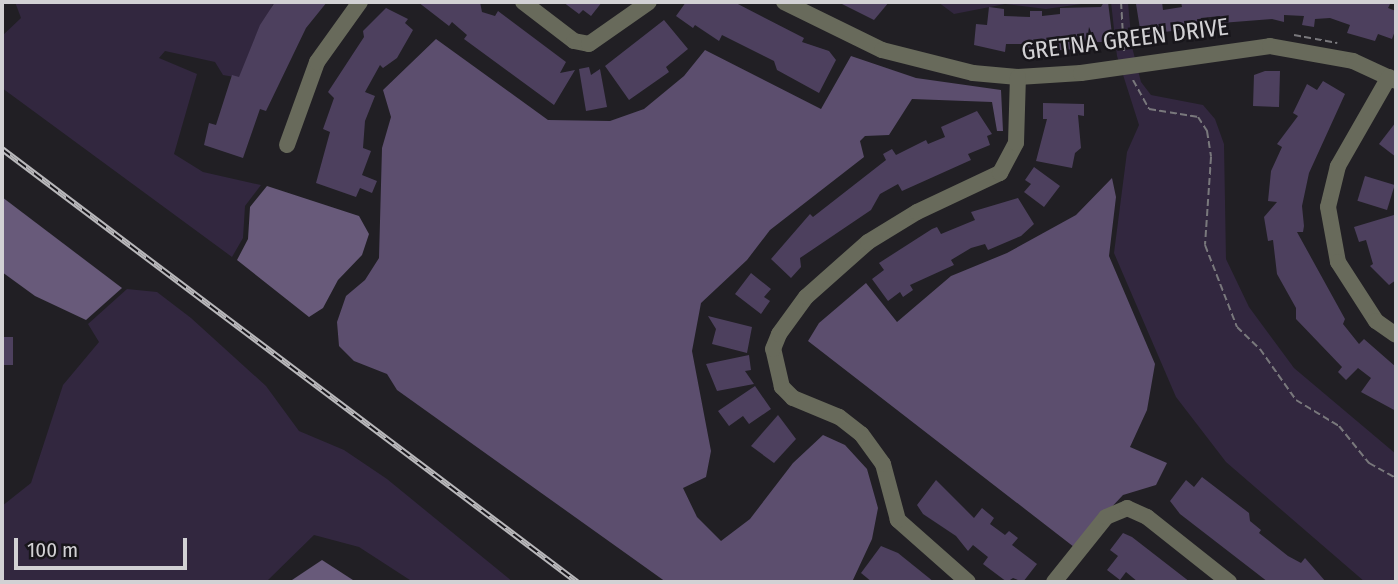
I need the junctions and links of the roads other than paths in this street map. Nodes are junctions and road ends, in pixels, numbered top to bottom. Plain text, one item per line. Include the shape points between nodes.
1 (360, 2) edge
2 (523, 2) edge
3 (649, 2) edge
4 (784, 2) edge
5 (1018, 77) junction
6 (1392, 79) edge
7 (287, 145) dead end
8 (1396, 335) edge
9 (968, 582) edge
10 (1054, 582) edge
11 (1229, 582) edge

1 - 7 street via 317,62
2 - 3 street via 574,41 589,44 603,39
4 - 5 street, GRETNA GREEN DRIVE via 882,50 926,64
5 - 6 street, GRETNA GREEN DRIVE via 1126,56 1269,46 1334,55
5 - 9 street via 1016,143 1000,173 917,212 868,242 806,298 779,334 774,349 782,387 793,398 839,417 861,434 883,464 898,520
6 - 8 street via 1338,166 1328,207 1338,262 1376,320
10 - 11 street via 1106,517 1127,508 1147,517

